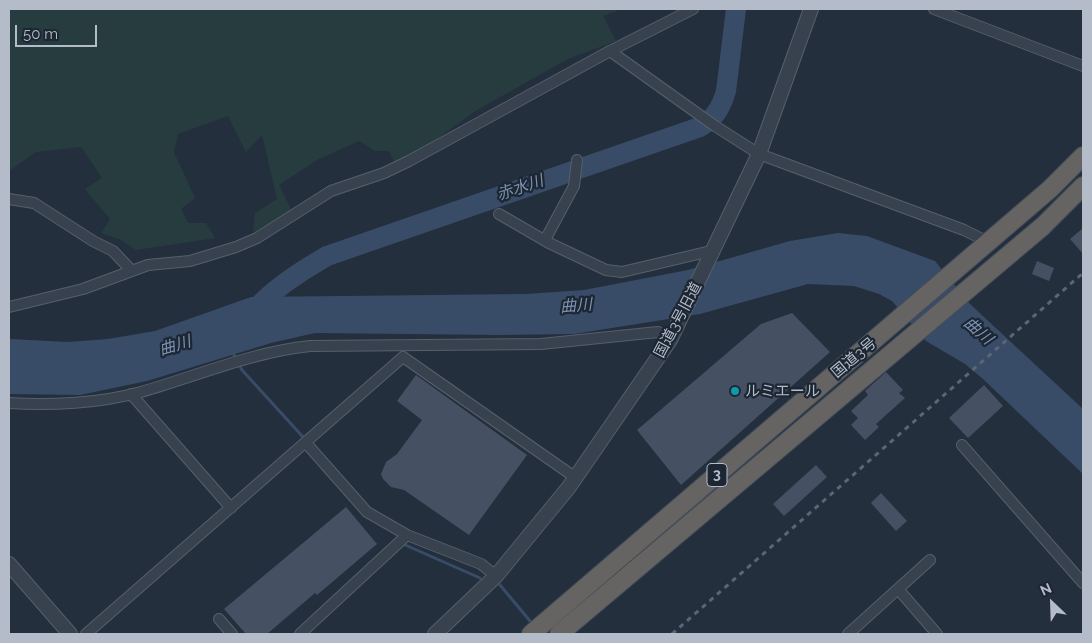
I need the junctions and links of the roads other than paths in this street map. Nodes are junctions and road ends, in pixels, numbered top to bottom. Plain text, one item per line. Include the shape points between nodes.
1 (693, 9) edge
2 (811, 9) edge
3 (934, 9) edge
4 (610, 51) junction
5 (1083, 66) edge
6 (759, 154) junction
7 (1083, 156) edge
8 (577, 160) dead end
9 (1083, 186) edge
10 (9, 199) edge
11 (499, 214) dead end
12 (545, 240) junction
13 (988, 242) junction
14 (712, 256) junction
15 (131, 270) junction
16 (9, 307) edge
17 (670, 340) junction
18 (132, 394) junction
19 (9, 402) edge
20 (306, 443) junction
21 (962, 445) dead end
22 (576, 478) junction
23 (231, 508) junction
24 (407, 535) junction
25 (930, 560) dead end
26 (9, 564) edge
27 (496, 576) junction
28 (1083, 583) edge
29 (898, 589) junction
30 (219, 619) dead end
31 (70, 634) edge
32 (86, 634) edge
33 (232, 634) edge
34 (300, 634) edge
35 (435, 634) edge
36 (531, 634) edge
37 (560, 634) edge
38 (848, 634) edge
39 (937, 634) edge

1 - 4 street
2 - 6 street, 国道3号旧道
3 - 5 street
4 - 6 street
4 - 15 street via 409,161 331,191 257,238 190,261
6 - 13 street via 964,230
6 - 14 street, 国道3号旧道
7 - 13 highway, 国道3号 / 3
8 - 12 street via 574,186
9 - 37 highway, 国道3号 / 3 via 1043,226
10 - 15 street via 34,203 113,251
11 - 12 street
12 - 14 street via 606,270 622,272
13 - 36 highway, 国道3号 / 3
14 - 17 street, 国道3号旧道
15 - 16 street via 83,289
17 - 18 street via 658,332 541,344 310,346 276,350
17 - 22 street, 国道3号旧道
18 - 19 street via 50,404
18 - 23 street
20 - 22 street via 403,357
20 - 23 street
20 - 24 street via 368,512
21 - 28 street
22 - 27 street, 国道3号旧道
23 - 32 street
24 - 27 street via 481,564
24 - 34 street
25 - 29 street
26 - 31 street
27 - 35 street, 国道3号旧道
29 - 38 street
29 - 39 street
30 - 33 street

